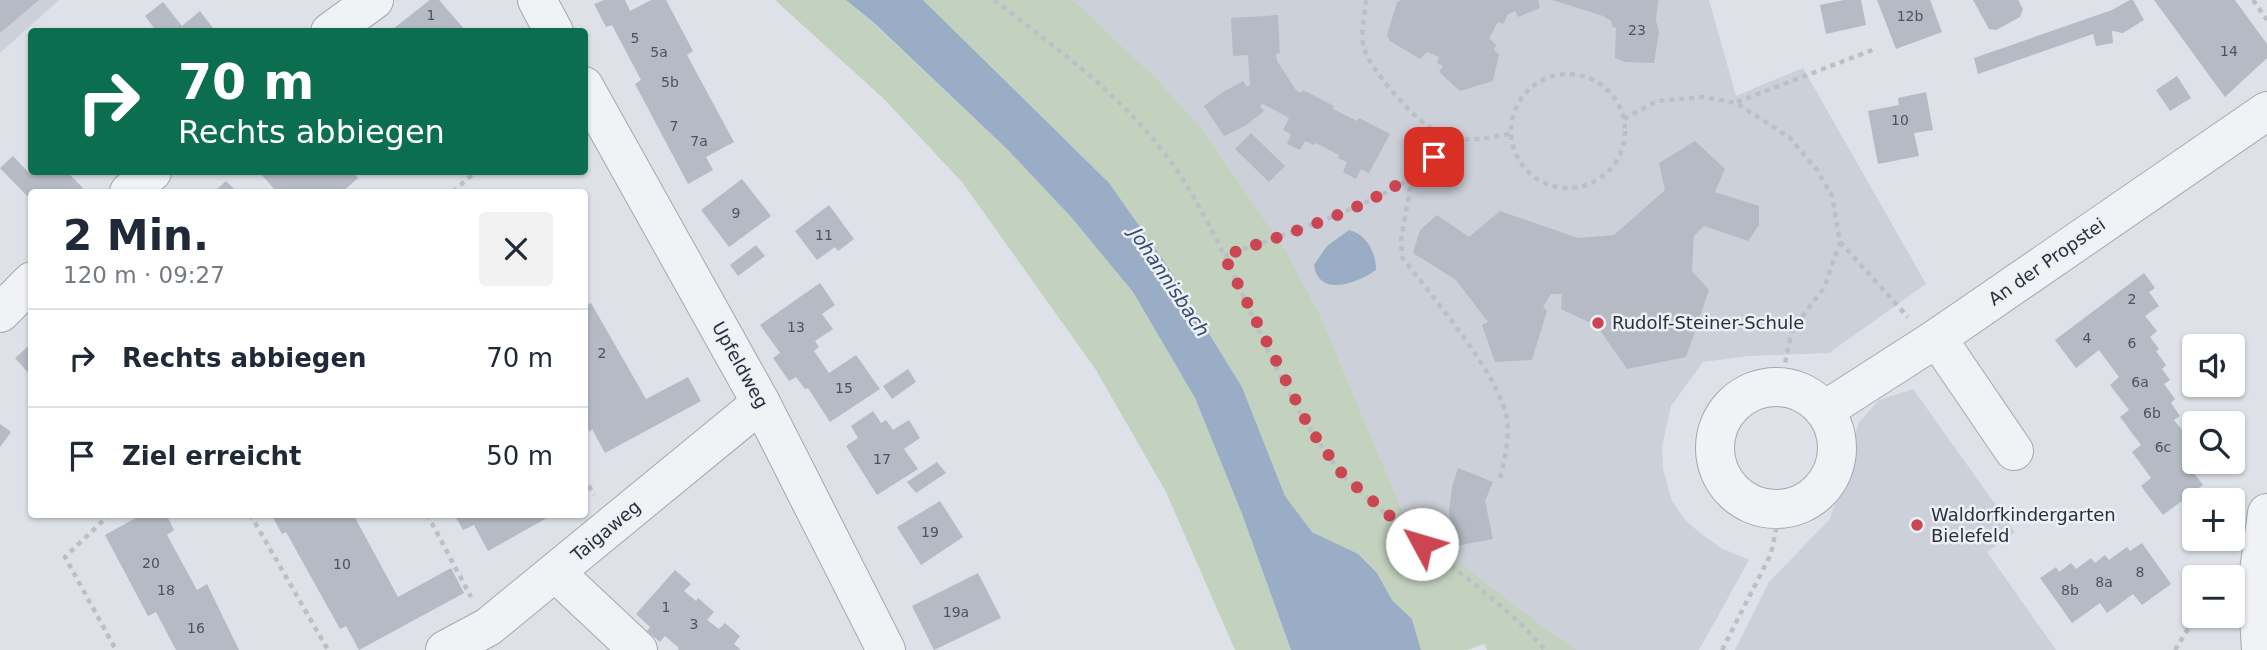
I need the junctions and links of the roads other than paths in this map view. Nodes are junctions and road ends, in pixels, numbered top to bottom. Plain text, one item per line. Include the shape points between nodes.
1 (374, 0) edge
2 (537, 0) edge
3 (336, 28) edge
4 (552, 28) edge
5 (588, 93) edge
6 (2266, 113) edge
7 (149, 175) edge
8 (132, 189) edge
9 (28, 285) edge
10 (0, 313) edge
11 (1934, 340) junction
12 (761, 403) junction
13 (1825, 410) junction
14 (2014, 451) dead end
15 (2267, 513) edge
16 (556, 573) junction
17 (444, 650) edge
18 (638, 650) edge
19 (886, 650) edge
20 (2261, 650) edge

1 - 3 street
2 - 4 street
5 - 12 street, Upfeldweg
6 - 11 street, An der Propstei
7 - 8 street
9 - 10 street
11 - 13 street, An der Propstei
11 - 14 street
12 - 16 street, Taigaweg
12 - 19 street, Upfeldweg
13 - 13 street via 1805,394 1780,387 1745,395 1721,421 1716,439 1715,457 1726,482 1745,501 1762,508 1805,502 1824,487 1836,464 1837,436
15 - 20 street via 2257,586
16 - 17 street, Taigaweg via 488,628
16 - 18 street

